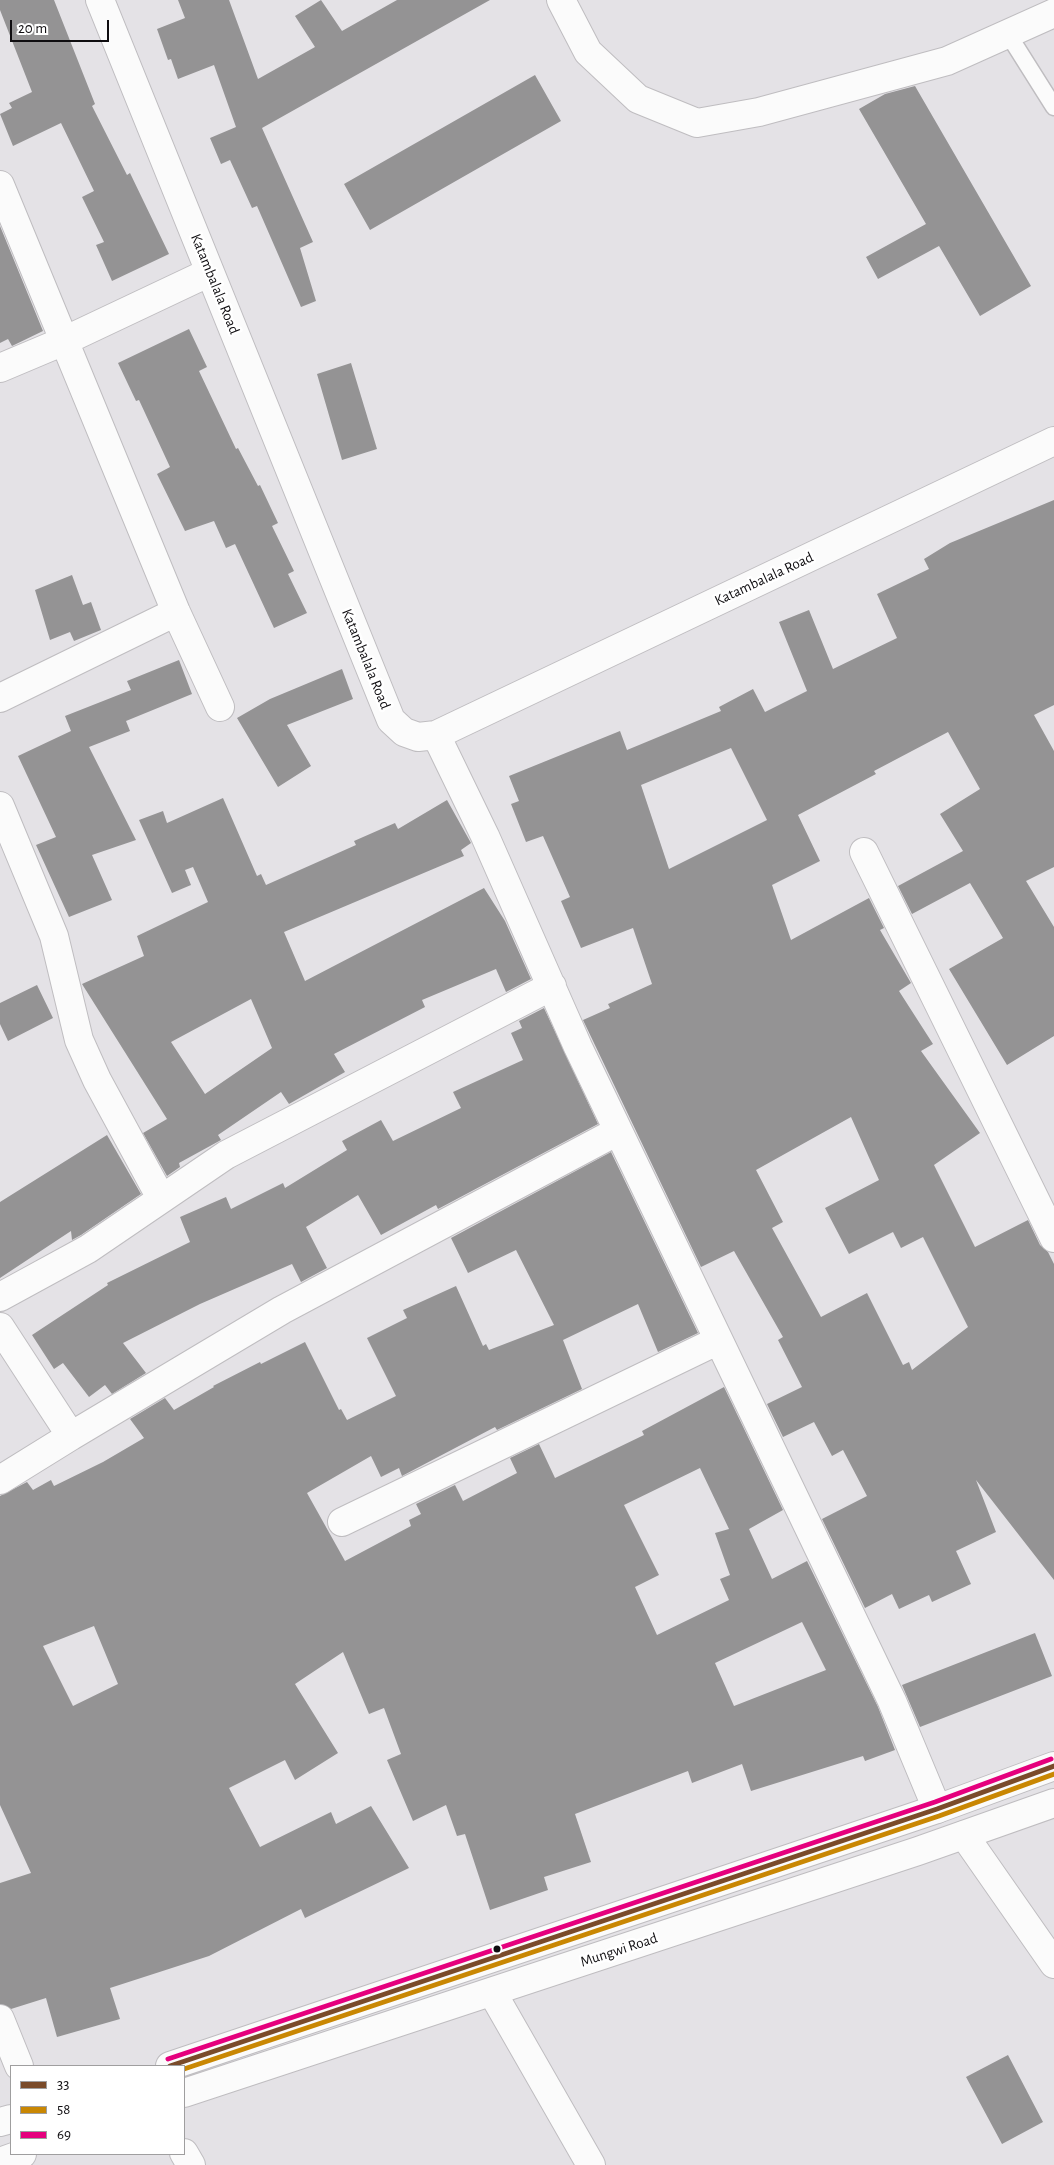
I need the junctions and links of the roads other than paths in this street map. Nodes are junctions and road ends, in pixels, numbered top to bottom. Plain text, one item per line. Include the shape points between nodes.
1 (100, 0) edge
2 (562, 0) edge
3 (1054, 13) edge
4 (1008, 34) junction
5 (1054, 107) edge
6 (0, 185) edge
7 (210, 272) junction
8 (64, 341) junction
9 (0, 368) edge
10 (1054, 440) edge
11 (176, 612) junction
12 (0, 698) edge
13 (220, 707) dead end
14 (436, 735) junction
15 (0, 806) edge
16 (864, 852) dead end
17 (552, 986) junction
18 (618, 1131) junction
19 (161, 1198) junction
20 (1054, 1238) edge
21 (0, 1297) edge
22 (0, 1327) edge
23 (717, 1341) junction
24 (71, 1436) junction
25 (0, 1480) edge
26 (342, 1522) dead end
27 (1054, 1766) edge
28 (1054, 1803) edge
29 (937, 1809) junction
30 (964, 1835) junction
31 (1054, 1964) edge
32 (492, 1992) junction
33 (0, 2019) edge
34 (19, 2065) edge
35 (173, 2065) edge
36 (185, 2093) edge
37 (19, 2155) edge
38 (0, 2162) edge
39 (591, 2165) edge

1 - 7 street, Katambalala Road
2 - 4 street via 588,52 638,99 697,123 759,112 947,61
3 - 4 street
4 - 5 lane
6 - 8 street
7 - 8 street
7 - 14 street, Katambalala Road via 391,720 404,732 418,737
8 - 9 street
8 - 11 street
10 - 14 street, Katambalala Road
11 - 12 street
11 - 13 street
14 - 17 street
15 - 19 street via 54,936 79,1040
16 - 20 street
17 - 18 street
17 - 19 street via 226,1155
18 - 23 street
18 - 24 street via 282,1310
19 - 21 street via 88,1249
22 - 24 street
23 - 26 street
23 - 29 street via 847,1605
24 - 25 street
27 - 29 street
28 - 30 street, Mungwi Road
29 - 35 street
30 - 31 street
30 - 32 street, Mungwi Road
32 - 36 street, Mungwi Road
32 - 39 street
33 - 34 street
37 - 38 street

